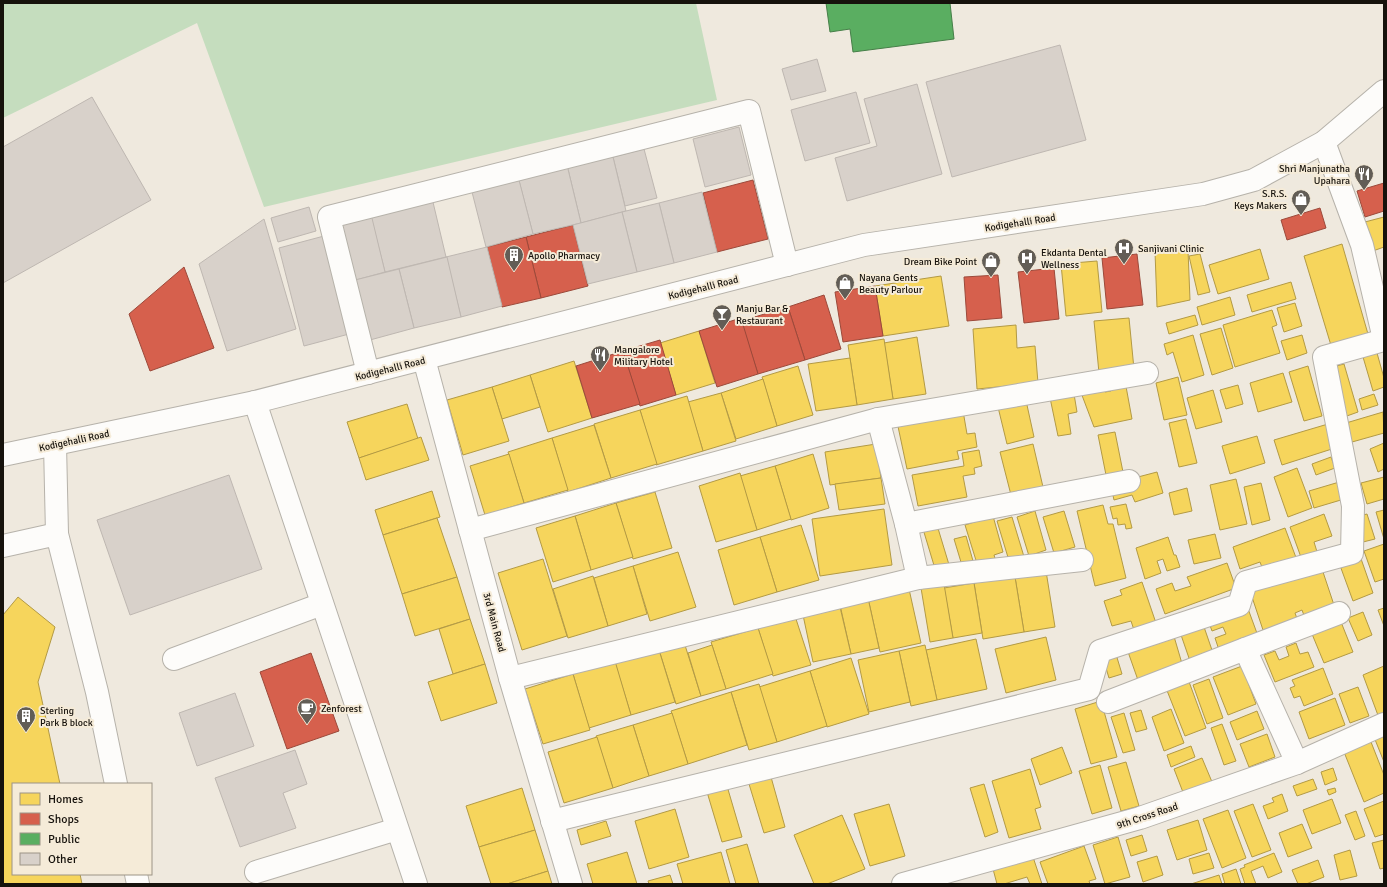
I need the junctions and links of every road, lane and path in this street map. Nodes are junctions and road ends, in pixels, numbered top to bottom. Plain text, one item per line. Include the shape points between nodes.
1 (1384, 91) edge
2 (1324, 142) junction
3 (787, 265) junction
4 (1384, 340) edge
5 (424, 359) junction
6 (368, 373) junction
7 (1147, 373) dead end
8 (255, 402) junction
9 (878, 419) junction
10 (55, 444) junction
11 (3, 455) edge
12 (1128, 481) dead end
13 (906, 524) junction
14 (470, 530) junction
15 (57, 534) junction
16 (3, 546) edge
17 (1082, 560) dead end
18 (918, 578) junction
19 (322, 604) junction
20 (1339, 613) dead end
21 (1245, 649) junction
22 (174, 659) dead end
23 (510, 678) junction
24 (1108, 702) dead end
25 (1384, 724) edge
26 (1297, 763) junction
27 (116, 783) edge
28 (552, 821) junction
29 (397, 829) junction
30 (256, 872) dead end
31 (416, 884) edge
32 (571, 884) edge
33 (903, 884) edge

1 - 2 street, Kodigehalli Road
2 - 3 street, Kodigehalli Road via 1254,180 1203,194 864,245
2 - 4 street via 1362,245
3 - 5 street, Kodigehalli Road
3 - 6 street via 749,111 329,217
4 - 28 street via 1324,357 1353,506 1352,553 1246,582 1239,605 1100,651 1089,689
5 - 6 street, Kodigehalli Road
5 - 14 street, 3rd Main Road
6 - 8 street, Kodigehalli Road
7 - 9 street
8 - 10 street, Kodigehalli Road
8 - 19 street
9 - 13 street
9 - 14 street
10 - 11 street, Kodigehalli Road
10 - 15 street
12 - 13 street
13 - 18 street
14 - 23 street, 3rd Main Road
15 - 16 street
15 - 27 street
17 - 18 street
18 - 23 street
19 - 22 street
19 - 29 street
20 - 21 street
21 - 24 street
21 - 26 street
23 - 28 street, 3rd Main Road
25 - 26 street, 9th Cross Road
26 - 33 street, 9th Cross Road via 1140,818
28 - 32 street, 3rd Main Road
29 - 30 street
29 - 31 street

